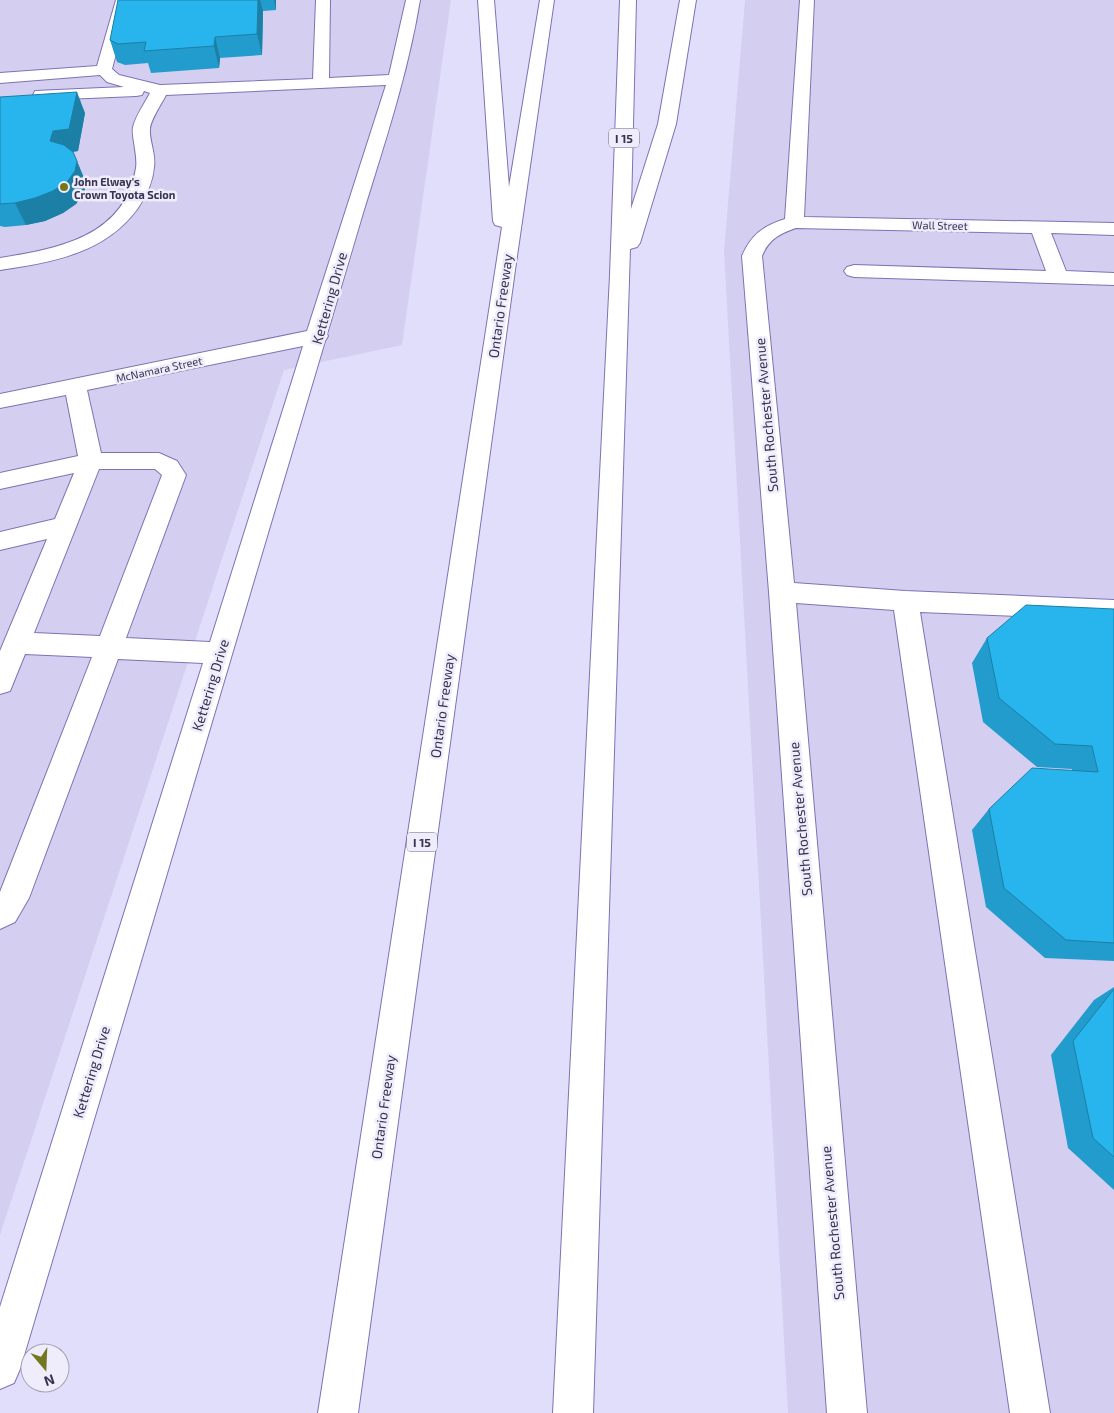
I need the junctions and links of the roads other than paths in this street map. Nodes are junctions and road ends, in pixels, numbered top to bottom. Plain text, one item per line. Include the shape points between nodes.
1 (123, 0) edge
2 (323, 0) edge
3 (413, 0) edge
4 (486, 0) edge
5 (547, 0) edge
6 (628, 0) edge
7 (688, 0) edge
8 (807, 0) edge
9 (104, 70) junction
10 (0, 78) edge
11 (396, 80) junction
12 (321, 83) junction
13 (160, 90) junction
14 (28, 96) edge
15 (781, 226) junction
16 (1040, 227) junction
17 (1114, 229) edge
18 (0, 264) edge
19 (505, 270) junction
20 (854, 271) dead end
21 (620, 275) junction
22 (1058, 277) junction
23 (1114, 279) edge
24 (318, 336) junction
25 (75, 386) junction
26 (0, 401) edge
27 (91, 461) junction
28 (0, 482) edge
29 (64, 526) junction
30 (0, 541) edge
31 (782, 592) junction
32 (905, 601) junction
33 (1114, 610) edge
34 (16, 643) junction
35 (108, 647) junction
36 (220, 653) junction
37 (0, 683) edge
38 (0, 914) edge
39 (0, 1368) edge
40 (338, 1413) edge
41 (573, 1413) edge
42 (847, 1413) edge
43 (1030, 1413) edge

1 - 9 main road
2 - 12 main road
3 - 11 main road, Kettering Drive via 406,46
4 - 19 main road
5 - 19 main road, Ontario Freeway / I 15
6 - 21 main road, I 15
7 - 21 main road via 667,124
8 - 15 main road
9 - 10 main road
9 - 13 main road via 113,79
11 - 12 main road
11 - 24 main road, Kettering Drive
12 - 13 main road
13 - 14 main road
13 - 18 main road via 141,128 146,146 146,168 136,199 115,225 78,247 31,260
15 - 16 main road, Wall Street
15 - 31 main road, South Rochester Avenue via 757,242 752,256
16 - 17 main road, Wall Street
16 - 22 main road
19 - 40 main road, Ontario Freeway / I 15
20 - 22 main road
21 - 41 main road, I 15
22 - 23 main road
24 - 25 main road, McNamara Street
24 - 36 main road, Kettering Drive
25 - 26 main road, McNamara Street
25 - 27 main road
27 - 28 main road
27 - 29 main road
27 - 35 main road via 159,461 174,475
29 - 30 main road
29 - 34 main road
31 - 32 main road
31 - 42 main road, South Rochester Avenue
32 - 33 main road
32 - 43 main road
34 - 35 main road
34 - 37 main road
35 - 36 main road
35 - 38 main road via 14,898
36 - 39 main road, Kettering Drive

